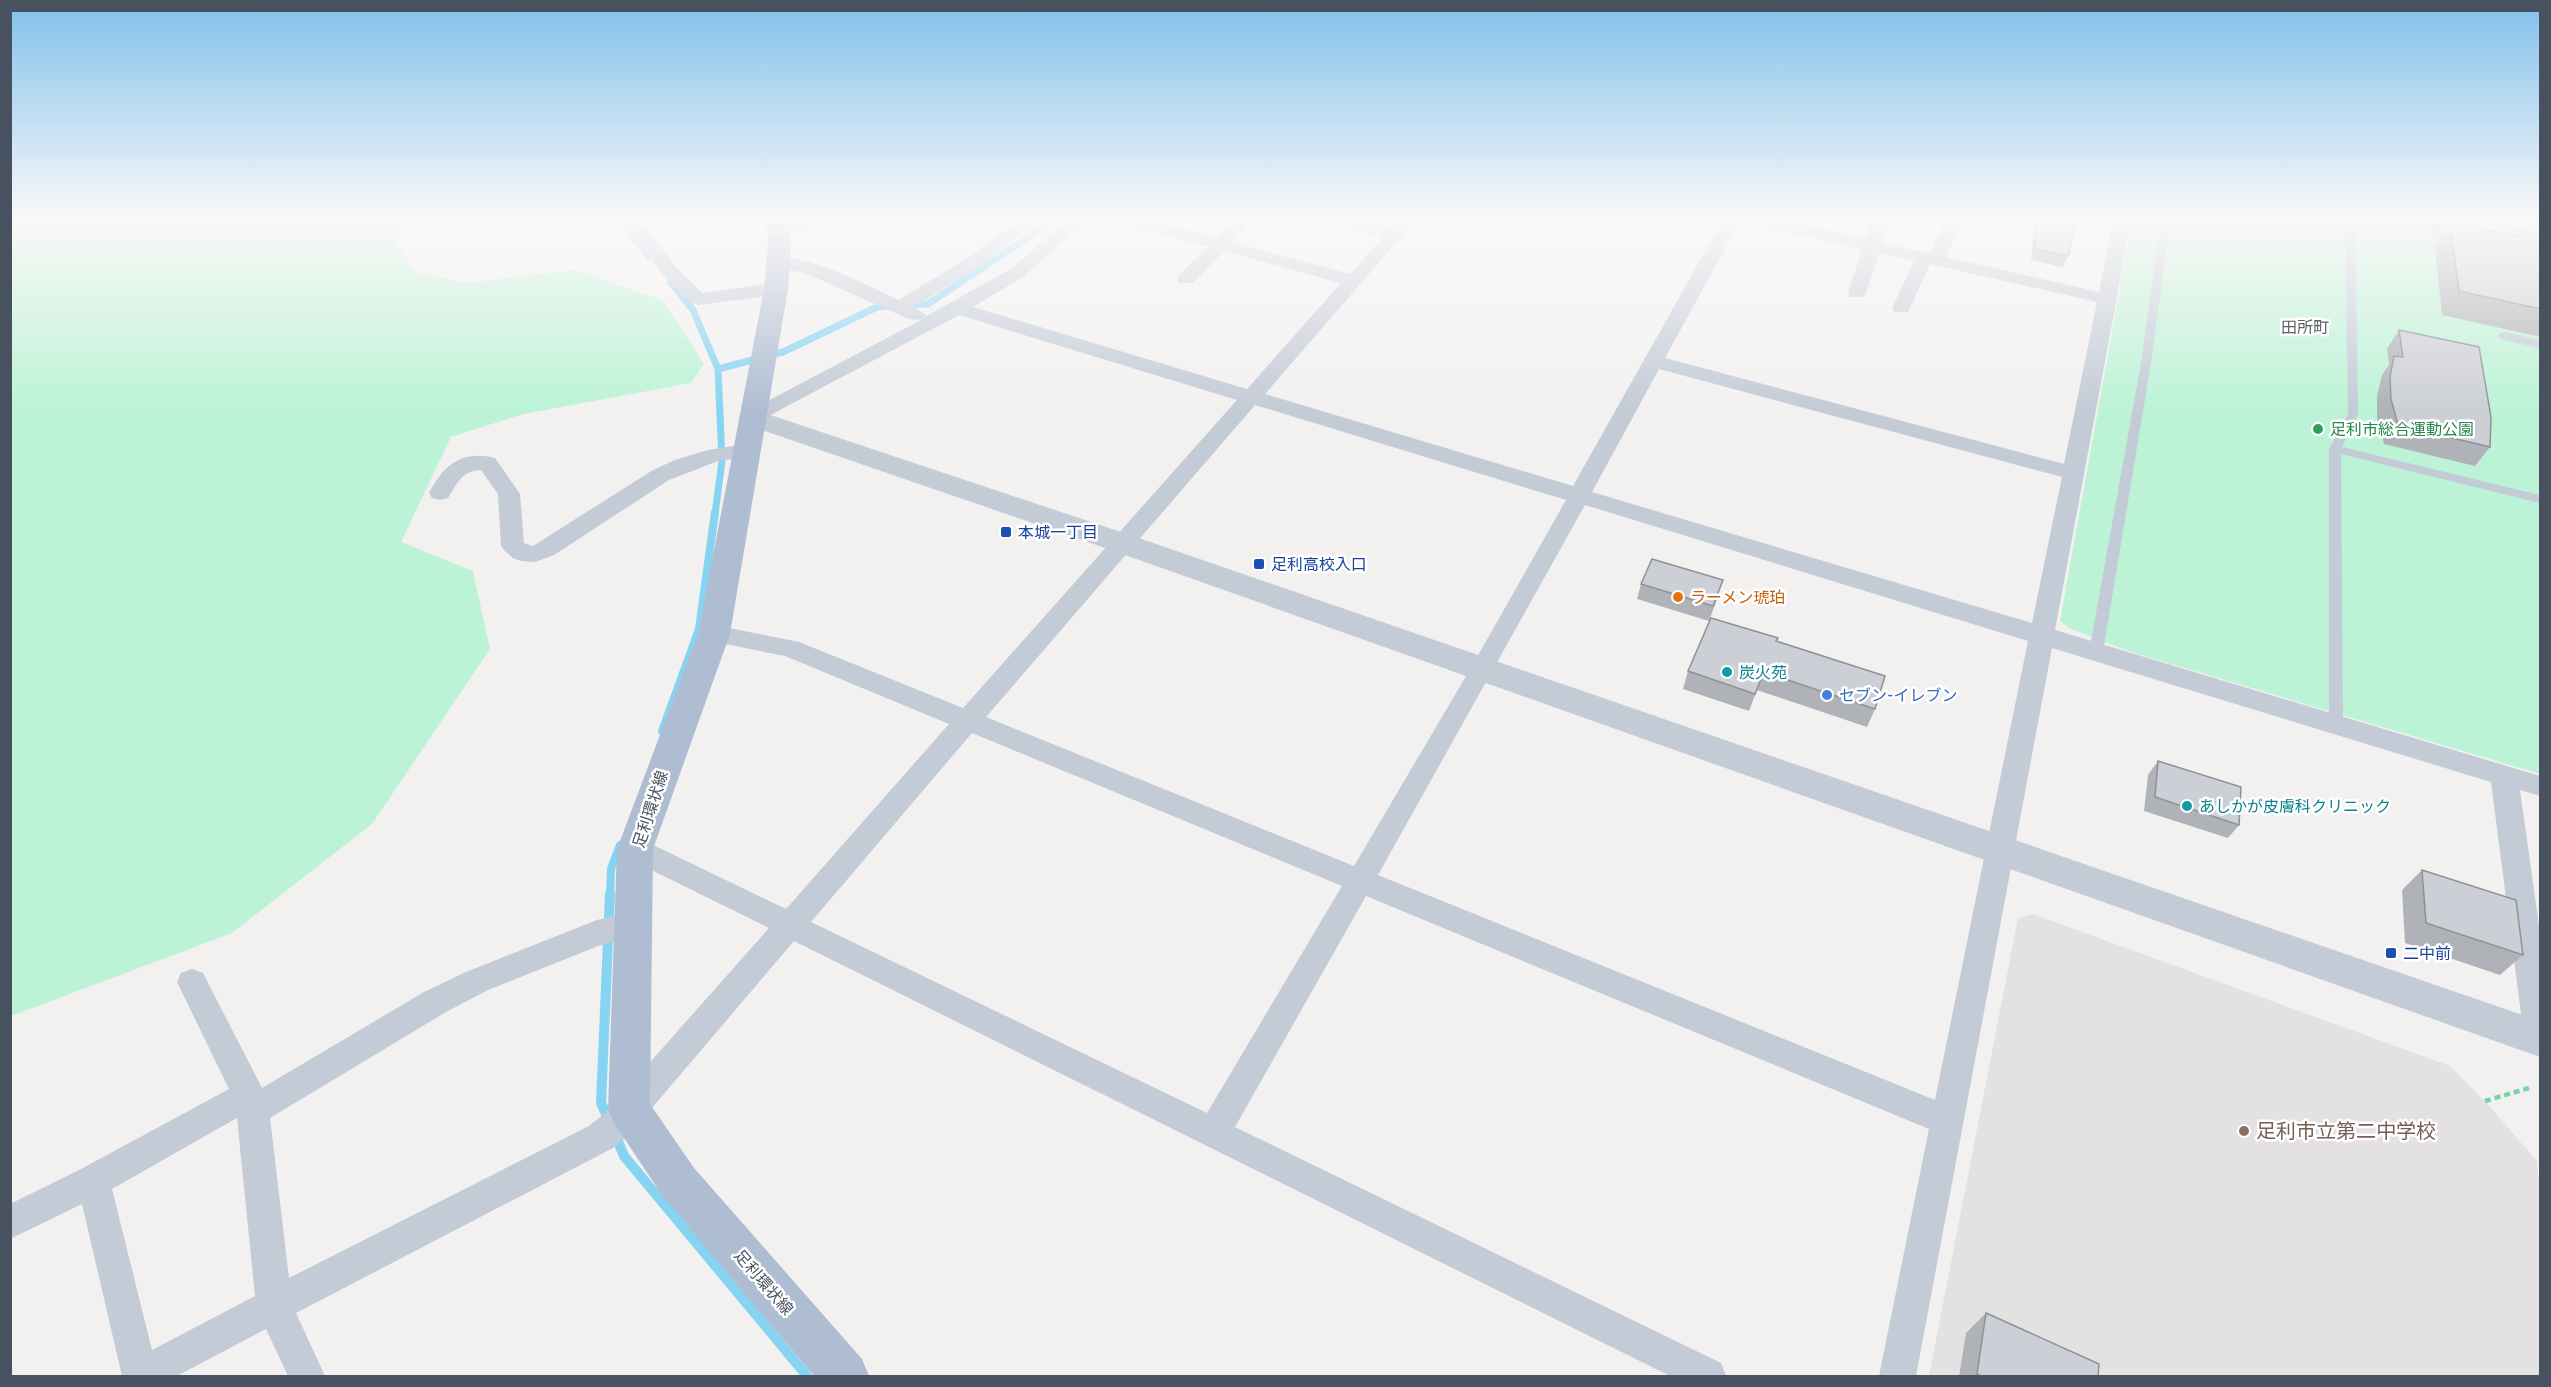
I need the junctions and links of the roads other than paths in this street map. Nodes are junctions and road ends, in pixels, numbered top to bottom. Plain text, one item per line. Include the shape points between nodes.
1 (680, 281) edge
2 (777, 281) edge
3 (839, 281) edge
4 (944, 281) edge
5 (1003, 281) edge
6 (1354, 281) edge
7 (1698, 281) edge
8 (1861, 281) edge
9 (1914, 281) edge
10 (2025, 281) edge
11 (2111, 281) edge
12 (2157, 281) edge
13 (2351, 281) edge
14 (776, 289) junction
15 (1857, 293) dead end
16 (2107, 299) junction
17 (900, 308) junction
18 (1902, 308) dead end
19 (957, 309) junction
20 (930, 322) junction
21 (2505, 336) dead end
22 (2541, 344) edge
23 (1653, 361) junction
24 (1250, 398) junction
25 (735, 444) junction
26 (2335, 449) junction
27 (2073, 473) junction
28 (440, 493) dead end
29 (1578, 497) junction
30 (2541, 499) edge
31 (1122, 543) junction
32 (714, 634) junction
33 (2043, 636) junction
34 (2096, 652) junction
35 (1482, 670) junction
36 (969, 719) junction
37 (2336, 723) junction
38 (2504, 775) junction
39 (2541, 786) edge
40 (635, 849) junction
41 (1999, 851) junction
42 (1359, 881) junction
43 (791, 924) junction
44 (615, 928) junction
45 (192, 982) dead end
46 (2541, 1038) edge
47 (251, 1103) junction
48 (1948, 1121) junction
49 (616, 1123) junction
50 (1214, 1132) junction
51 (93, 1181) junction
52 (10, 1222) edge
53 (274, 1305) junction
54 (141, 1377) edge
55 (307, 1377) edge
56 (845, 1377) edge
57 (1708, 1377) edge
58 (1898, 1377) edge

1 - 14 street via 698,299
2 - 14 main road, 足利環状線
3 - 17 street
4 - 17 street
5 - 19 street
6 - 24 street
7 - 23 street
8 - 15 street
9 - 18 street
10 - 16 street
11 - 16 street
12 - 34 lane
13 - 26 lane via 2353,414
14 - 25 main road, 足利環状線
16 - 27 street
17 - 20 street
19 - 20 street
19 - 24 street
20 - 25 street
21 - 22 street
23 - 27 street
23 - 29 street
24 - 29 street
24 - 31 street
25 - 28 street via 660,475 535,554 520,553 513,546 508,494 487,463 467,463 449,476
25 - 31 street
25 - 32 main road, 足利環状線
26 - 30 lane
26 - 37 lane
27 - 33 street
29 - 33 street
29 - 35 street
31 - 35 street
31 - 36 street
32 - 36 street via 790,648
32 - 40 main road, 足利環状線
33 - 34 street
33 - 41 street
34 - 37 street
35 - 41 street
35 - 42 street
36 - 42 street
36 - 43 street
37 - 38 street
38 - 39 street
38 - 46 street
40 - 43 street
40 - 44 main road, 足利環状線
41 - 46 street
41 - 48 street
42 - 48 street
42 - 50 street
43 - 49 street
43 - 50 street
44 - 47 street via 477,981
44 - 49 main road, 足利環状線
45 - 47 street
47 - 51 street
47 - 53 street
48 - 58 street
49 - 53 street
49 - 56 main road, 足利環状線 via 679,1183
50 - 57 street
51 - 52 street
51 - 54 street
53 - 54 street
53 - 55 street

